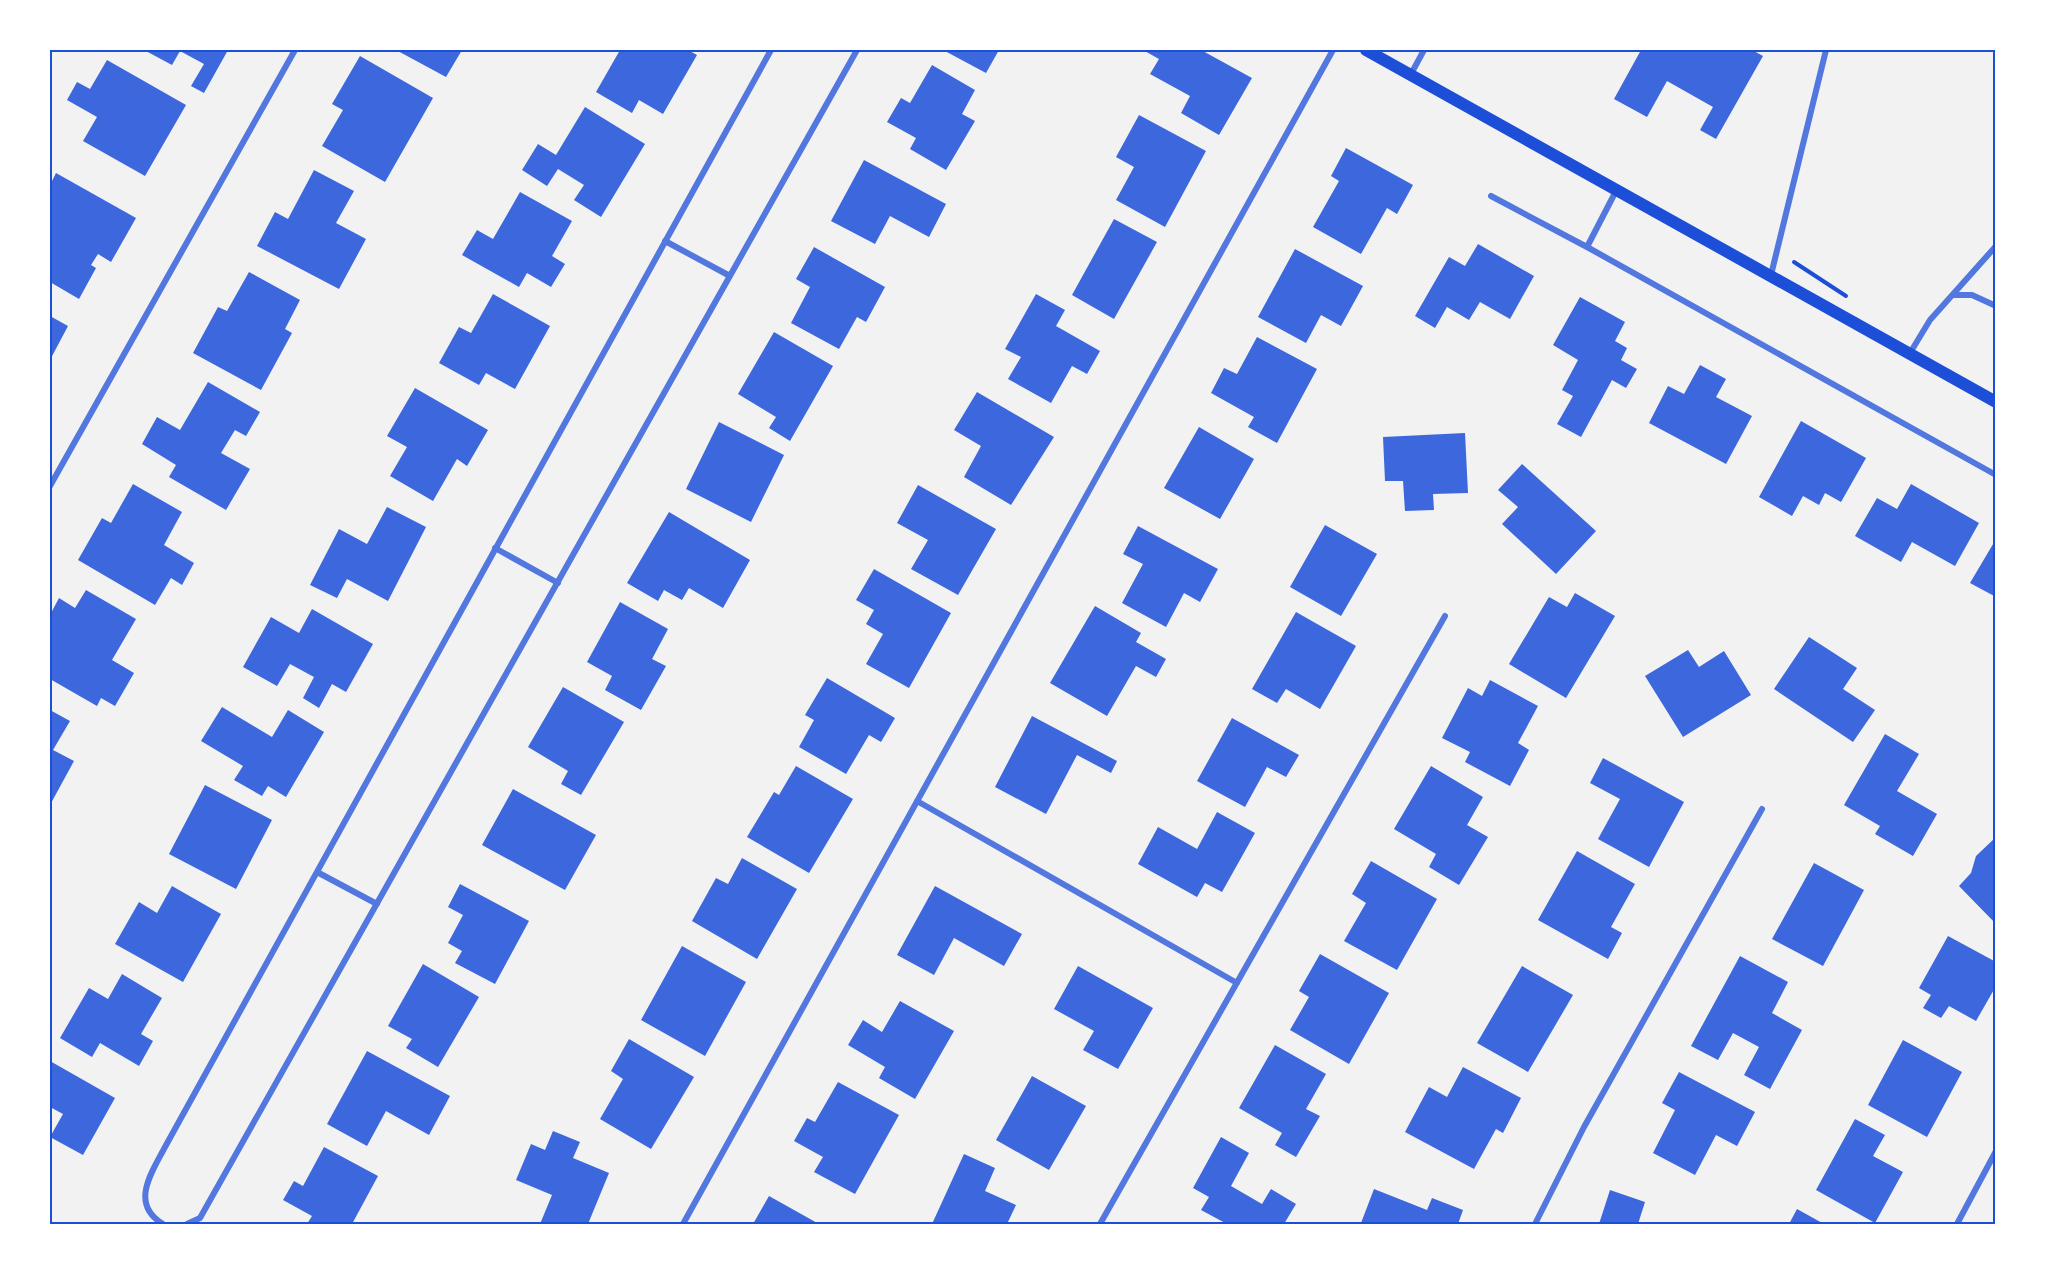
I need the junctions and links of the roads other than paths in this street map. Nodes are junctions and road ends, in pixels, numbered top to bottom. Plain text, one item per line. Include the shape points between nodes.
1 (295, 50) edge
2 (771, 50) edge
3 (857, 50) edge
4 (1333, 50) edge
5 (1366, 50) edge
6 (1424, 50) edge
7 (1826, 50) edge
8 (1411, 75) junction
9 (1617, 189) junction
10 (1491, 196) dead end
11 (665, 242) junction
12 (1587, 246) junction
13 (1995, 246) edge
14 (1771, 275) junction
15 (730, 276) junction
16 (1954, 295) junction
17 (1995, 306) edge
18 (1910, 354) junction
19 (1995, 402) edge
20 (1995, 475) edge
21 (50, 486) edge
22 (495, 548) junction
23 (558, 583) junction
24 (1444, 616) dead end
25 (917, 801) junction
26 (1762, 809) dead end
27 (317, 872) junction
28 (377, 904) junction
29 (1237, 983) junction
30 (1995, 1151) edge
31 (163, 1224) edge
32 (187, 1224) edge
33 (683, 1224) edge
34 (1100, 1224) edge
35 (1535, 1224) edge
36 (1957, 1224) edge

1 - 21 street
2 - 11 street
3 - 15 street
4 - 25 street
5 - 8 main road
6 - 8 street
7 - 14 street
8 - 9 main road
9 - 12 street
9 - 14 main road
10 - 12 street
11 - 15 street
11 - 22 street
12 - 20 street
13 - 16 street
14 - 18 main road
15 - 23 street
16 - 17 street via 1972,295
16 - 18 street via 1930,320
18 - 19 main road
22 - 23 street
22 - 27 street
23 - 28 street
24 - 29 street
25 - 29 street
25 - 33 street
26 - 35 street via 1584,1127
27 - 28 street
27 - 31 street via 144,1188 146,1205 155,1220
28 - 32 street via 200,1218
29 - 34 street
30 - 36 street

